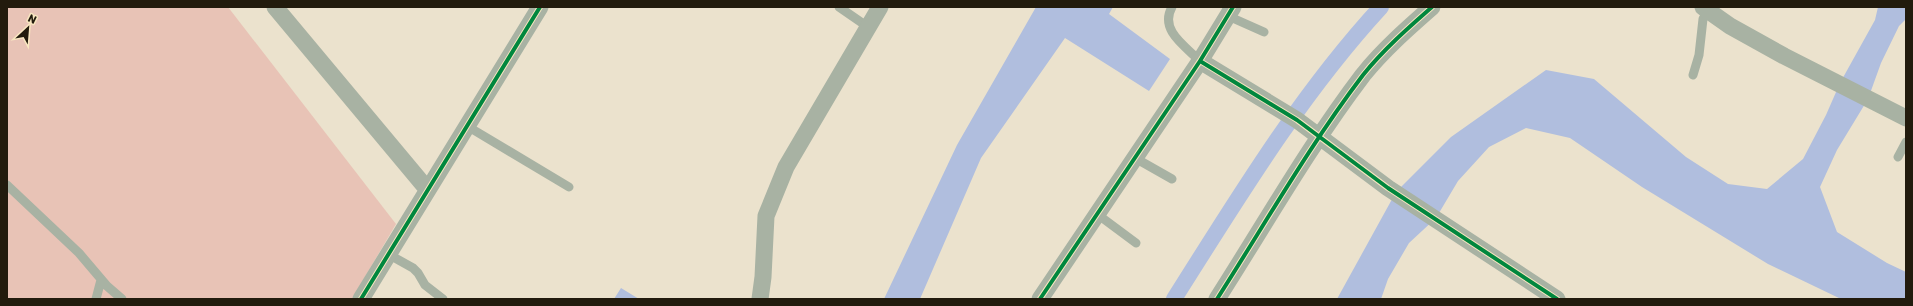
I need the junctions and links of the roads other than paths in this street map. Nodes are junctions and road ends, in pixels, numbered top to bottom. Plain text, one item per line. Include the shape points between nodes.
1 (275, 7) edge
2 (540, 7) edge
3 (839, 7) edge
4 (880, 7) edge
5 (1172, 7) edge
6 (1432, 7) edge
7 (1706, 9) edge
8 (1230, 11) edge
9 (868, 27) junction
10 (1264, 32) dead end
11 (1200, 60) junction
12 (1693, 75) dead end
13 (1906, 118) edge
14 (466, 126) junction
15 (1319, 136) junction
16 (1906, 142) edge
17 (1898, 157) dead end
18 (1135, 158) junction
19 (1172, 179) dead end
20 (7, 186) edge
21 (569, 187) dead end
22 (428, 189) junction
23 (1097, 214) junction
24 (1136, 244) dead end
25 (388, 254) junction
26 (102, 280) junction
27 (96, 299) edge
28 (122, 299) edge
29 (361, 299) edge
30 (443, 299) edge
31 (760, 299) edge
32 (1040, 299) edge
33 (1217, 299) edge
34 (1557, 299) edge

1 - 22 street
2 - 14 street
3 - 9 lane
4 - 9 street
5 - 11 lane via 1167,20 1169,26
6 - 15 street via 1399,36 1364,74
7 - 12 lane via 1699,55
7 - 13 street via 1730,26 1784,56
8 - 10 lane
8 - 11 street
9 - 31 street via 786,167 766,216
11 - 15 street
11 - 18 street
14 - 21 lane
14 - 22 street
15 - 33 street
15 - 34 street via 1439,223
16 - 17 lane
18 - 19 lane
18 - 23 street
20 - 26 lane via 79,253
22 - 25 street
23 - 24 lane
23 - 32 street
25 - 29 street
25 - 30 lane via 412,268 425,284
26 - 27 lane
26 - 28 lane

